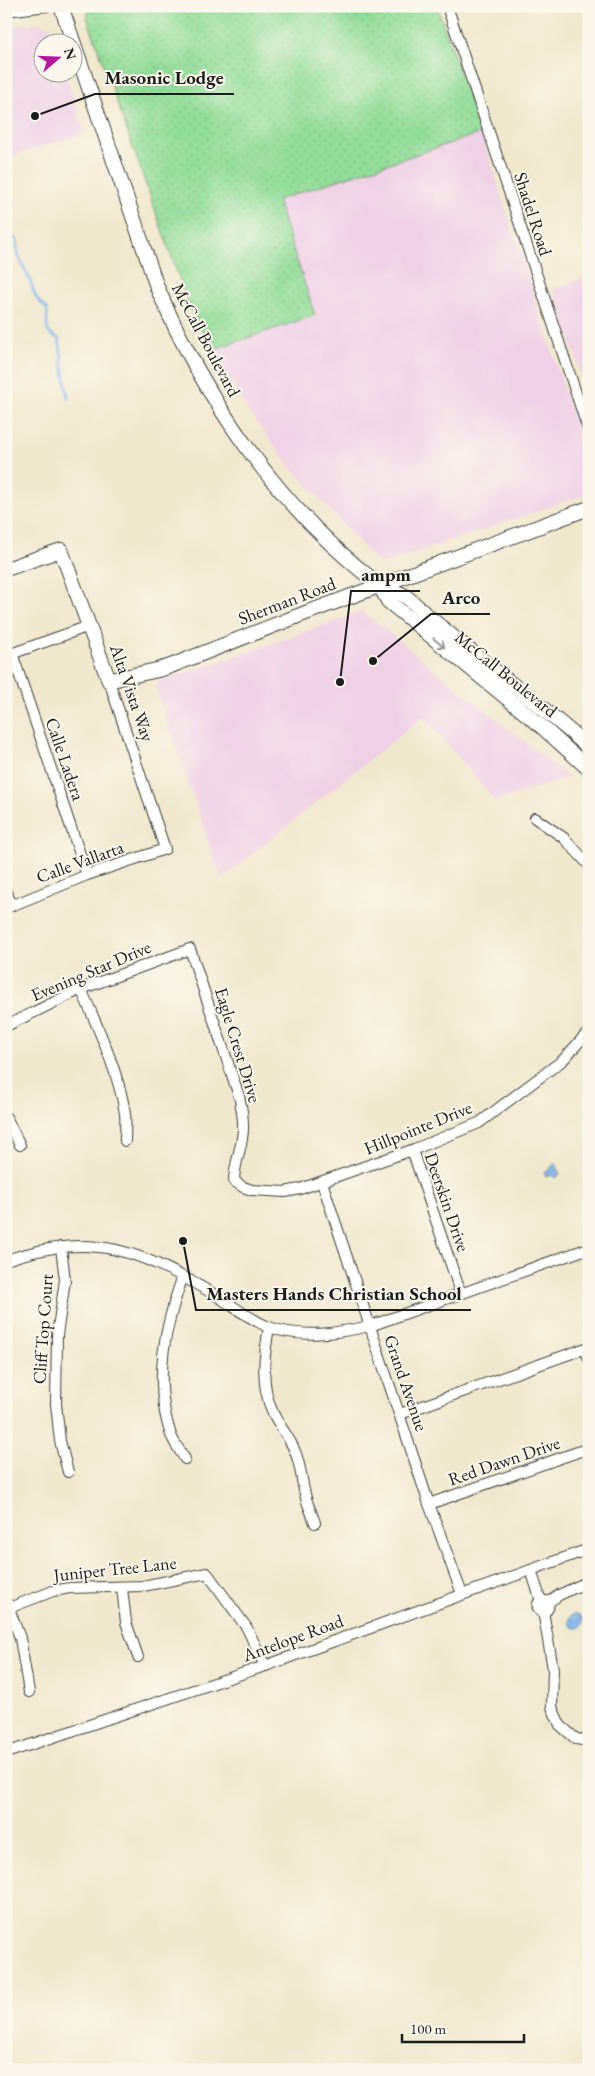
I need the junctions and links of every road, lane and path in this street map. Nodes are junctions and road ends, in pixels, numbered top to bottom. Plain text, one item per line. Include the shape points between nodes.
1 (47, 6) edge
2 (61, 6) edge
3 (447, 6) edge
4 (6, 11) edge
5 (589, 432) edge
6 (589, 508) edge
7 (6, 569) edge
8 (380, 586) junction
9 (89, 626) junction
10 (9, 654) edge
11 (109, 681) junction
12 (565, 747) junction
13 (589, 748) edge
14 (589, 760) edge
15 (589, 769) edge
16 (535, 818) dead end
17 (165, 849) joint
18 (589, 865) edge
19 (87, 875) junction
20 (6, 892) edge
21 (9, 906) edge
22 (190, 949) joint
23 (81, 990) junction
24 (6, 1026) edge
25 (589, 1031) edge
26 (6, 1116) edge
27 (125, 1142) dead end
28 (20, 1145) dead end
29 (412, 1150) junction
30 (234, 1181) joint
31 (322, 1182) junction
32 (61, 1247) junction
33 (589, 1248) edge
34 (6, 1260) edge
35 (183, 1276) junction
36 (461, 1294) junction
37 (370, 1326) junction
38 (269, 1327) junction
39 (587, 1348) edge
40 (589, 1359) edge
41 (400, 1414) junction
42 (589, 1448) edge
43 (185, 1459) dead end
44 (68, 1472) dead end
45 (430, 1504) junction
46 (315, 1523) dead end
47 (589, 1549) edge
48 (531, 1570) junction
49 (589, 1582) edge
50 (122, 1588) junction
51 (462, 1594) junction
52 (8, 1605) edge
53 (544, 1605) junction
54 (138, 1656) dead end
55 (265, 1666) junction
56 (29, 1692) dead end
57 (589, 1741) edge
58 (6, 1753) edge

1 - 4 street
2 - 8 main road, McCall Boulevard via 157,287 202,378 239,436 284,493 342,553
3 - 5 street, Shadel Road
6 - 8 main road, Sherman Road
7 - 9 main road, Alta Vista Way via 62,550
8 - 11 main road, Sherman Road via 168,667
8 -> 12 main road, McCall Boulevard via 388,601
8 - 13 main road, McCall Boulevard via 405,596
9 - 10 street
9 - 11 main road, Alta Vista Way
10 - 19 street, Calle Ladera
11 - 17 street, Alta Vista Way
12 - 14 main road via 578,749
12 - 15 main road, McCall Boulevard
16 - 18 street via 564,838
17 - 19 street, Calle Vallarta
19 - 21 street, Calle Vallarta
20 - 21 street
22 - 23 street, Evening Star Drive
22 - 30 street, Eagle Crest Drive via 243,1116 243,1137 234,1168
23 - 24 street, Evening Star Drive
23 - 27 street via 121,1093
25 - 29 street, Hillpointe Drive via 563,1060 479,1123
26 - 28 street
29 - 31 street, Hillpointe Drive
29 - 36 street, Deerskin Drive
30 - 31 street, Hillpointe Drive via 252,1190 285,1192
31 - 37 street, Grand Avenue
32 - 34 street
32 - 35 street via 111,1248 153,1261
32 - 44 street, Cliff Top Court via 65,1280 57,1335 56,1404
33 - 36 street
35 - 38 street
35 - 43 street via 167,1327 162,1353 162,1382 170,1434
36 - 37 street
37 - 38 street via 316,1334
37 - 41 street, Grand Avenue
38 - 46 street via 264,1373 267,1394 273,1413 301,1467 305,1494
39 - 40 street
39 - 41 street
41 - 45 street, Grand Avenue
42 - 45 street, Red Dawn Drive
45 - 51 street, Grand Avenue
47 - 48 street, Antelope Road
48 - 51 street, Antelope Road
48 - 53 street
49 - 53 street via 559,1594
50 - 52 street, Juniper Tree Lane via 61,1590
50 - 54 street via 126,1622
50 - 55 street, Juniper Tree Lane via 207,1573 247,1628
51 - 55 street, Antelope Road
52 - 56 street via 24,1652
53 - 57 street via 552,1670 552,1707 560,1725 576,1740
55 - 58 street, Antelope Road

